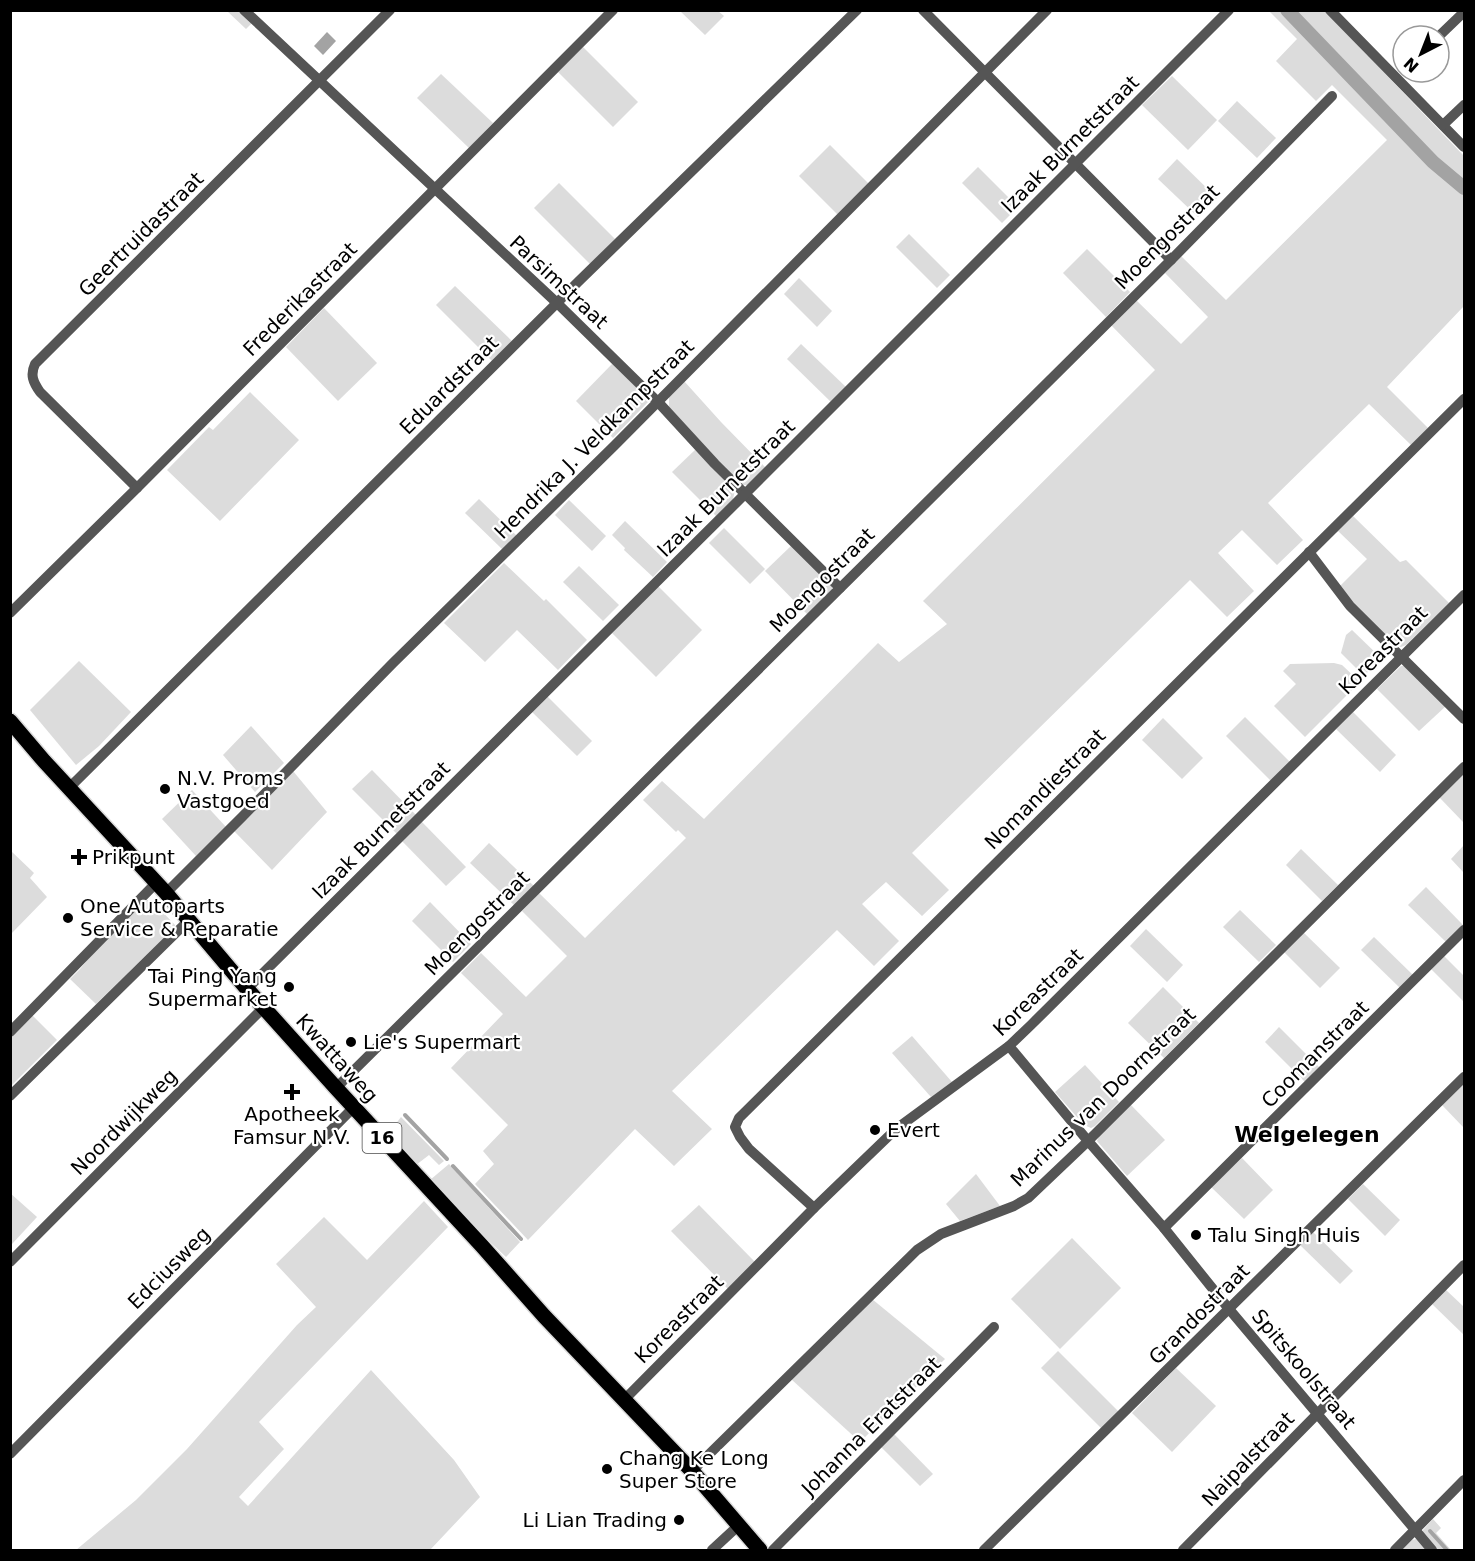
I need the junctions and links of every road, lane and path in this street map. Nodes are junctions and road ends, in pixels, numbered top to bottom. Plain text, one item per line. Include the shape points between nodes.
1 (244, 10) edge
2 (390, 10) edge
3 (613, 10) edge
4 (857, 10) edge
5 (923, 10) edge
6 (1047, 10) edge
7 (1229, 10) edge
8 (1330, 10) edge
9 (1464, 12) edge
10 (1451, 24) edge
11 (1391, 67) edge
12 (985, 72) junction
13 (319, 82) junction
14 (1408, 84) edge
15 (1332, 96) dead end
16 (1464, 105) edge
17 (1443, 125) junction
18 (1464, 147) edge
19 (1075, 164) junction
20 (434, 190) junction
21 (1171, 260) junction
22 (556, 303) junction
23 (1464, 399) edge
24 (658, 402) junction
25 (137, 489) junction
26 (745, 494) junction
27 (1309, 552) junction
28 (840, 588) junction
29 (1464, 595) edge
30 (10, 613) edge
31 (1402, 658) junction
32 (1464, 719) edge
33 (10, 721) edge
34 (1464, 767) edge
35 (69, 788) junction
36 (161, 888) junction
37 (189, 920) junction
38 (1464, 930) edge
39 (247, 988) junction
40 (264, 1007) junction
41 (10, 1032) edge
42 (1010, 1046) junction
43 (1464, 1077) edge
44 (336, 1088) junction
45 (10, 1096) edge
46 (354, 1107) junction
47 (1088, 1140) junction
48 (814, 1208) junction
49 (1164, 1228) junction
50 (10, 1262) edge
51 (1464, 1265) edge
52 (1229, 1309) junction
53 (994, 1328) dead end
54 (624, 1400) junction
55 (1318, 1413) junction
56 (10, 1454) edge
57 (692, 1471) junction
58 (1464, 1480) edge
59 (739, 1525) junction
60 (1415, 1530) junction
61 (712, 1551) edge
62 (760, 1551) edge
63 (773, 1551) edge
64 (984, 1551) edge
65 (1183, 1551) edge
66 (1395, 1551) edge
67 (1432, 1551) edge

1 - 13 street, Parsimstraat
2 - 13 street, Geertruidastraat
3 - 20 street, Frederikastraat
4 - 22 street, Eduardstraat
5 - 12 street
6 - 12 street, Hendrika J. Veldkampstraat
7 - 19 street, Izaak Burnetstraat
8 - 11 street
9 - 10 street
12 - 19 street
12 - 24 street, Hendrika J. Veldkampstraat
13 - 20 street, Parsimstraat
13 - 25 street, Geertruidastraat via 32,370 40,392
14 - 17 street
15 - 21 street, Moengostraat
16 - 17 street
17 - 18 street
19 - 21 street
19 - 26 street, Izaak Burnetstraat
20 - 22 street, Parsimstraat
20 - 25 street, Frederikastraat
21 - 28 street, Moengostraat
22 - 24 street, Parsimstraat
22 - 35 street, Eduardstraat
23 - 27 street, Nomandiestraat
24 - 26 street, Parsimstraat
24 - 36 street, Hendrika J. Veldkampstraat via 242,817
25 - 30 street, Frederikastraat
26 - 28 street, Parsimstraat
26 - 39 street, Izaak Burnetstraat
27 - 31 street via 1350,606
27 - 48 street, Nomandiestraat via 739,1118 735,1127 749,1149
28 - 44 street, Moengostraat
29 - 31 street, Koreastraat
31 - 32 street
31 - 42 street, Koreastraat
33 - 35 main road, Kwattaweg / 16
34 - 47 street, Marinus van Doornstraat
35 - 36 main road, Kwattaweg / 16
36 - 37 main road, Kwattaweg / 16
36 - 41 street, Hendrika J. Veldkampstraat
37 - 39 main road, Kwattaweg / 16
37 - 45 street
38 - 49 street, Coomanstraat
39 - 40 main road, Kwattaweg / 16
40 - 44 main road, Kwattaweg / 16
40 - 50 street, Noordwijkweg
42 - 47 street, Spitskoolstraat
42 - 48 street, Koreastraat via 896,1129
43 - 52 street, Grandostraat
44 - 46 main road, Kwattaweg / 16
46 - 54 main road, Kwattaweg / 16
46 - 56 street, Edciusweg
47 - 49 street, Spitskoolstraat
47 - 57 street, Marinus van Doornstraat via 1028,1198 941,1234 917,1250
48 - 54 street, Koreastraat
49 - 52 street, Spitskoolstraat
51 - 55 street, Naipalstraat
52 - 55 street, Spitskoolstraat
52 - 64 street, Grandostraat
53 - 63 street, Johanna Eratstraat
54 - 57 main road, Kwattaweg / 16
55 - 60 street, Spitskoolstraat
55 - 65 street, Naipalstraat
57 - 59 main road, Kwattaweg / 16
58 - 60 street
59 - 61 street
59 - 62 main road, Kwattaweg / 16
60 - 66 street
60 - 67 street, Spitskoolstraat

